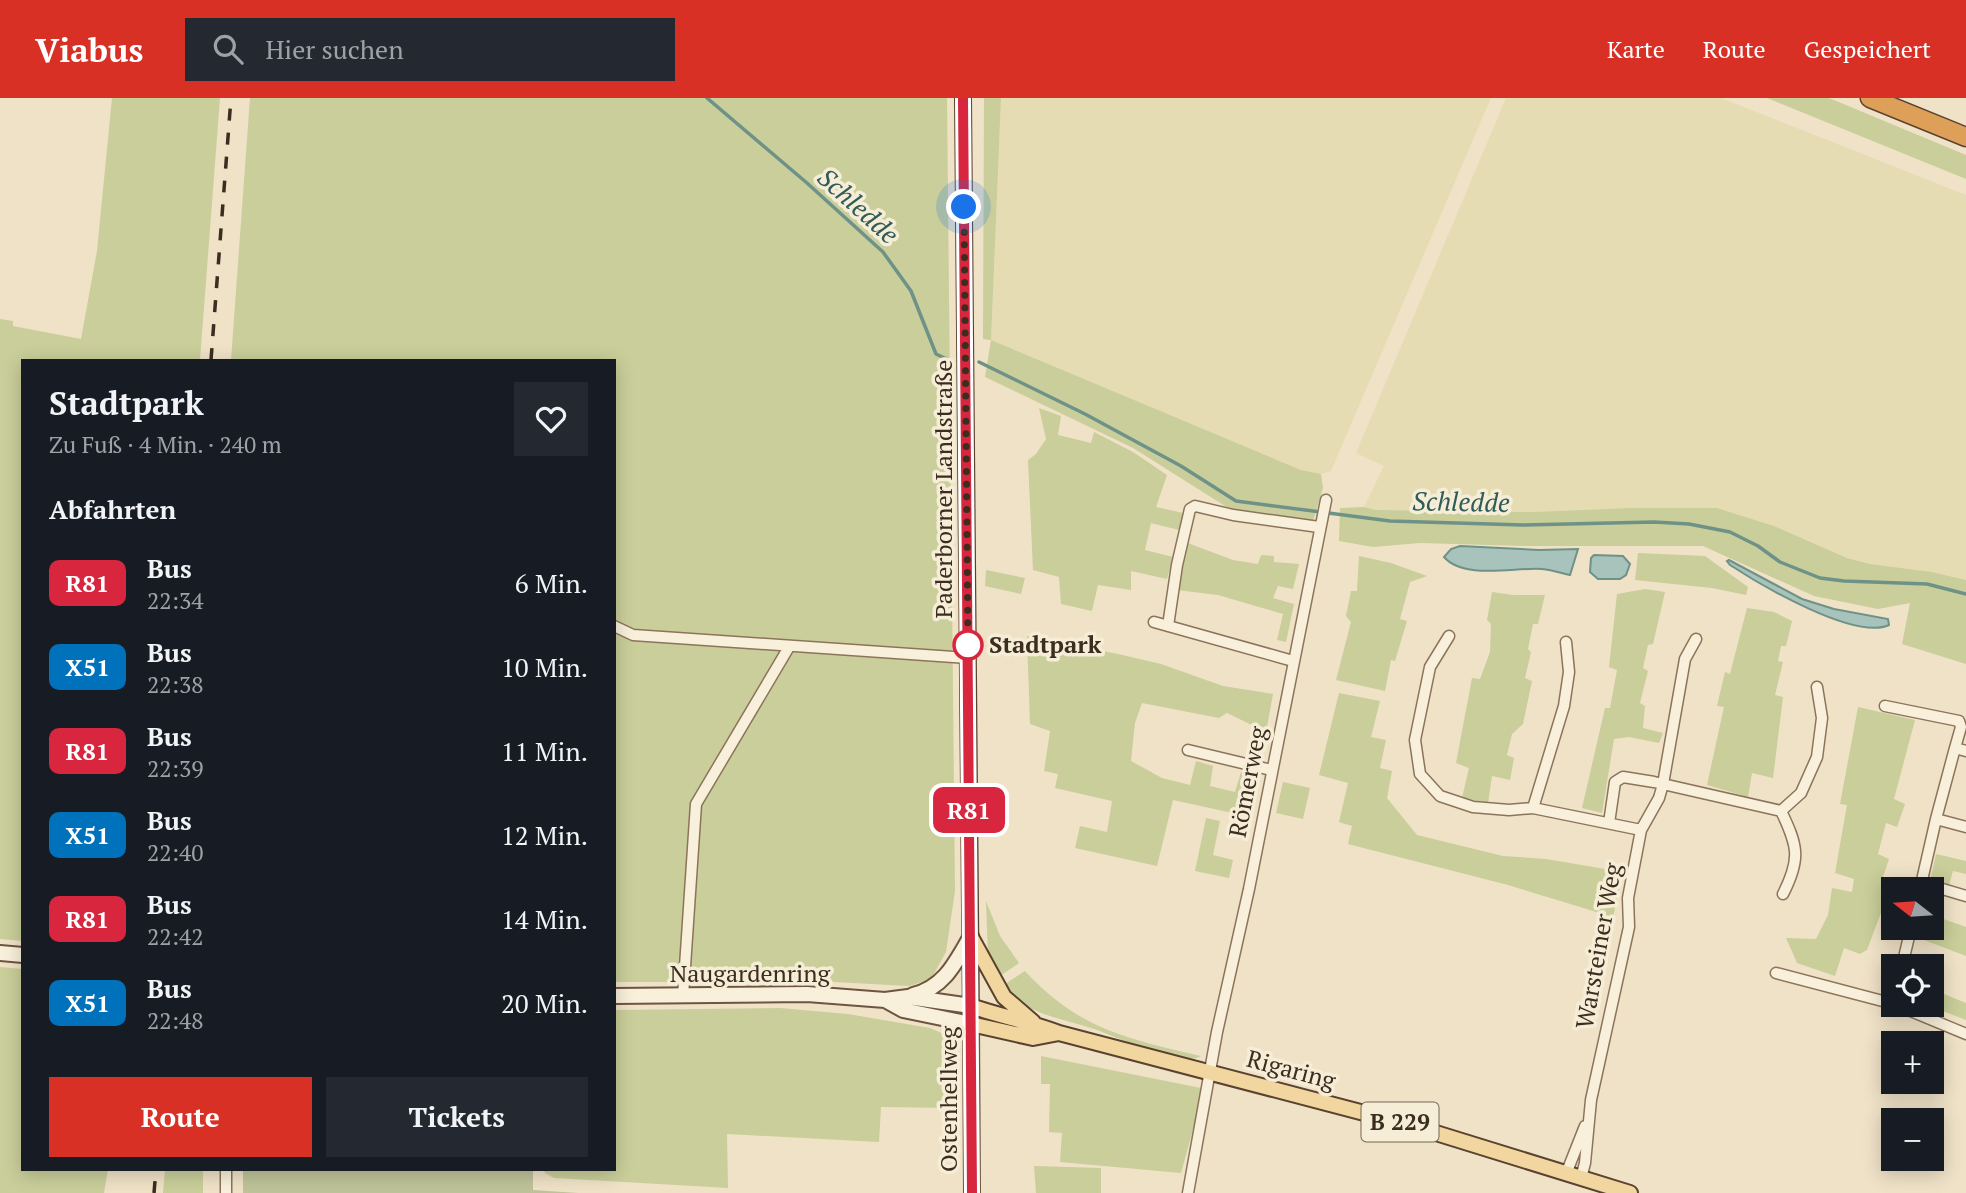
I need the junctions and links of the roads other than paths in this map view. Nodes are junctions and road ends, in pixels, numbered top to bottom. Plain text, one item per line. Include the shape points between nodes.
1 (963, 98) edge
2 (1870, 98) edge
3 (1966, 137) edge
4 (1325, 500) dead end
5 (1319, 527) junction
6 (1154, 622) dead end
7 (616, 626) edge
8 (1168, 626) junction
9 (1449, 636) dead end
10 (1696, 639) dead end
11 (1566, 642) dead end
12 (789, 647) junction
13 (968, 658) junction
14 (1293, 661) junction
15 (1817, 687) dead end
16 (1885, 706) dead end
17 (1961, 749) edge
18 (1188, 750) dead end
19 (1272, 770) junction
20 (1663, 784) junction
21 (1533, 807) junction
22 (1781, 811) junction
23 (1936, 820) junction
24 (1609, 823) junction
25 (1966, 827) edge
26 (1641, 830) junction
27 (1923, 877) edge
28 (1944, 891) edge
29 (1783, 894) dead end
30 (1966, 896) edge
31 (971, 936) junction
32 (0, 953) edge
33 (21, 955) edge
34 (1776, 973) dead end
35 (616, 996) edge
36 (683, 996) junction
37 (908, 997) junction
38 (885, 1000) junction
39 (1881, 1001) edge
40 (971, 1006) junction
41 (1925, 1017) edge
42 (1035, 1023) junction
43 (971, 1024) junction
44 (1059, 1033) junction
45 (1966, 1034) edge
46 (1210, 1072) junction
47 (1588, 1119) junction
48 (226, 1171) edge
49 (1566, 1174) junction
50 (1581, 1178) junction
51 (226, 1193) edge
52 (972, 1193) edge
53 (1188, 1193) edge
54 (1630, 1193) edge

1 - 13 main road, Paderborner Landstraße
2 - 3 highway
4 - 5 street, Römerweg
5 - 8 street via 1195,506 1189,509
5 - 14 street, Römerweg
6 - 8 street
7 - 12 street via 633,635
8 - 14 street
9 - 21 street via 1430,667 1415,740 1420,774 1440,796 1473,807
10 - 20 street, Warsteiner Weg via 1685,659
11 - 21 street via 1569,672 1564,706
12 - 13 street
12 - 36 street via 696,804
13 - 31 main road, Paderborner Landstraße
14 - 19 street, Römerweg
15 - 22 street via 1822,718 1817,757 1801,793
16 - 17 street via 1959,721
17 - 23 street
18 - 19 street
19 - 46 street, Römerweg
20 - 22 street
20 - 24 street via 1623,777 1615,782
20 - 26 street, Warsteiner Weg
21 - 24 street
22 - 29 street via 1793,836 1796,870
23 - 25 street
23 - 27 street
24 - 26 street
26 - 47 street, Warsteiner Weg via 1628,898 1629,927
28 - 30 street
31 - 37 main road via 944,979 925,993
31 - 40 main road, Paderborner Landstraße
31 - 42 main road via 1004,997
32 - 33 main road
34 - 39 street
35 - 36 main road, Naugardenring
36 - 38 main road, Naugardenring via 807,994
37 - 38 main road, Naugardenring
37 - 40 main road, Naugardenring
38 - 43 main road, Naugardenring via 903,1010
40 - 42 main road, Rigaring / B 229
40 - 43 main road, Ostenhellweg
41 - 45 street
42 - 44 main road, Rigaring / B 229
43 - 44 main road, Rigaring / B 229 via 1033,1038
43 - 52 main road, Ostenhellweg
44 - 46 main road, Rigaring / B 229
46 - 49 main road, Rigaring / B 229 via 1410,1125
46 - 53 street, Römerweg
47 - 49 street, Warsteiner Weg
47 - 50 street, Warsteiner Weg
48 - 51 street
49 - 50 main road, Rigaring / B 229
50 - 54 main road, Rigaring / B 229

